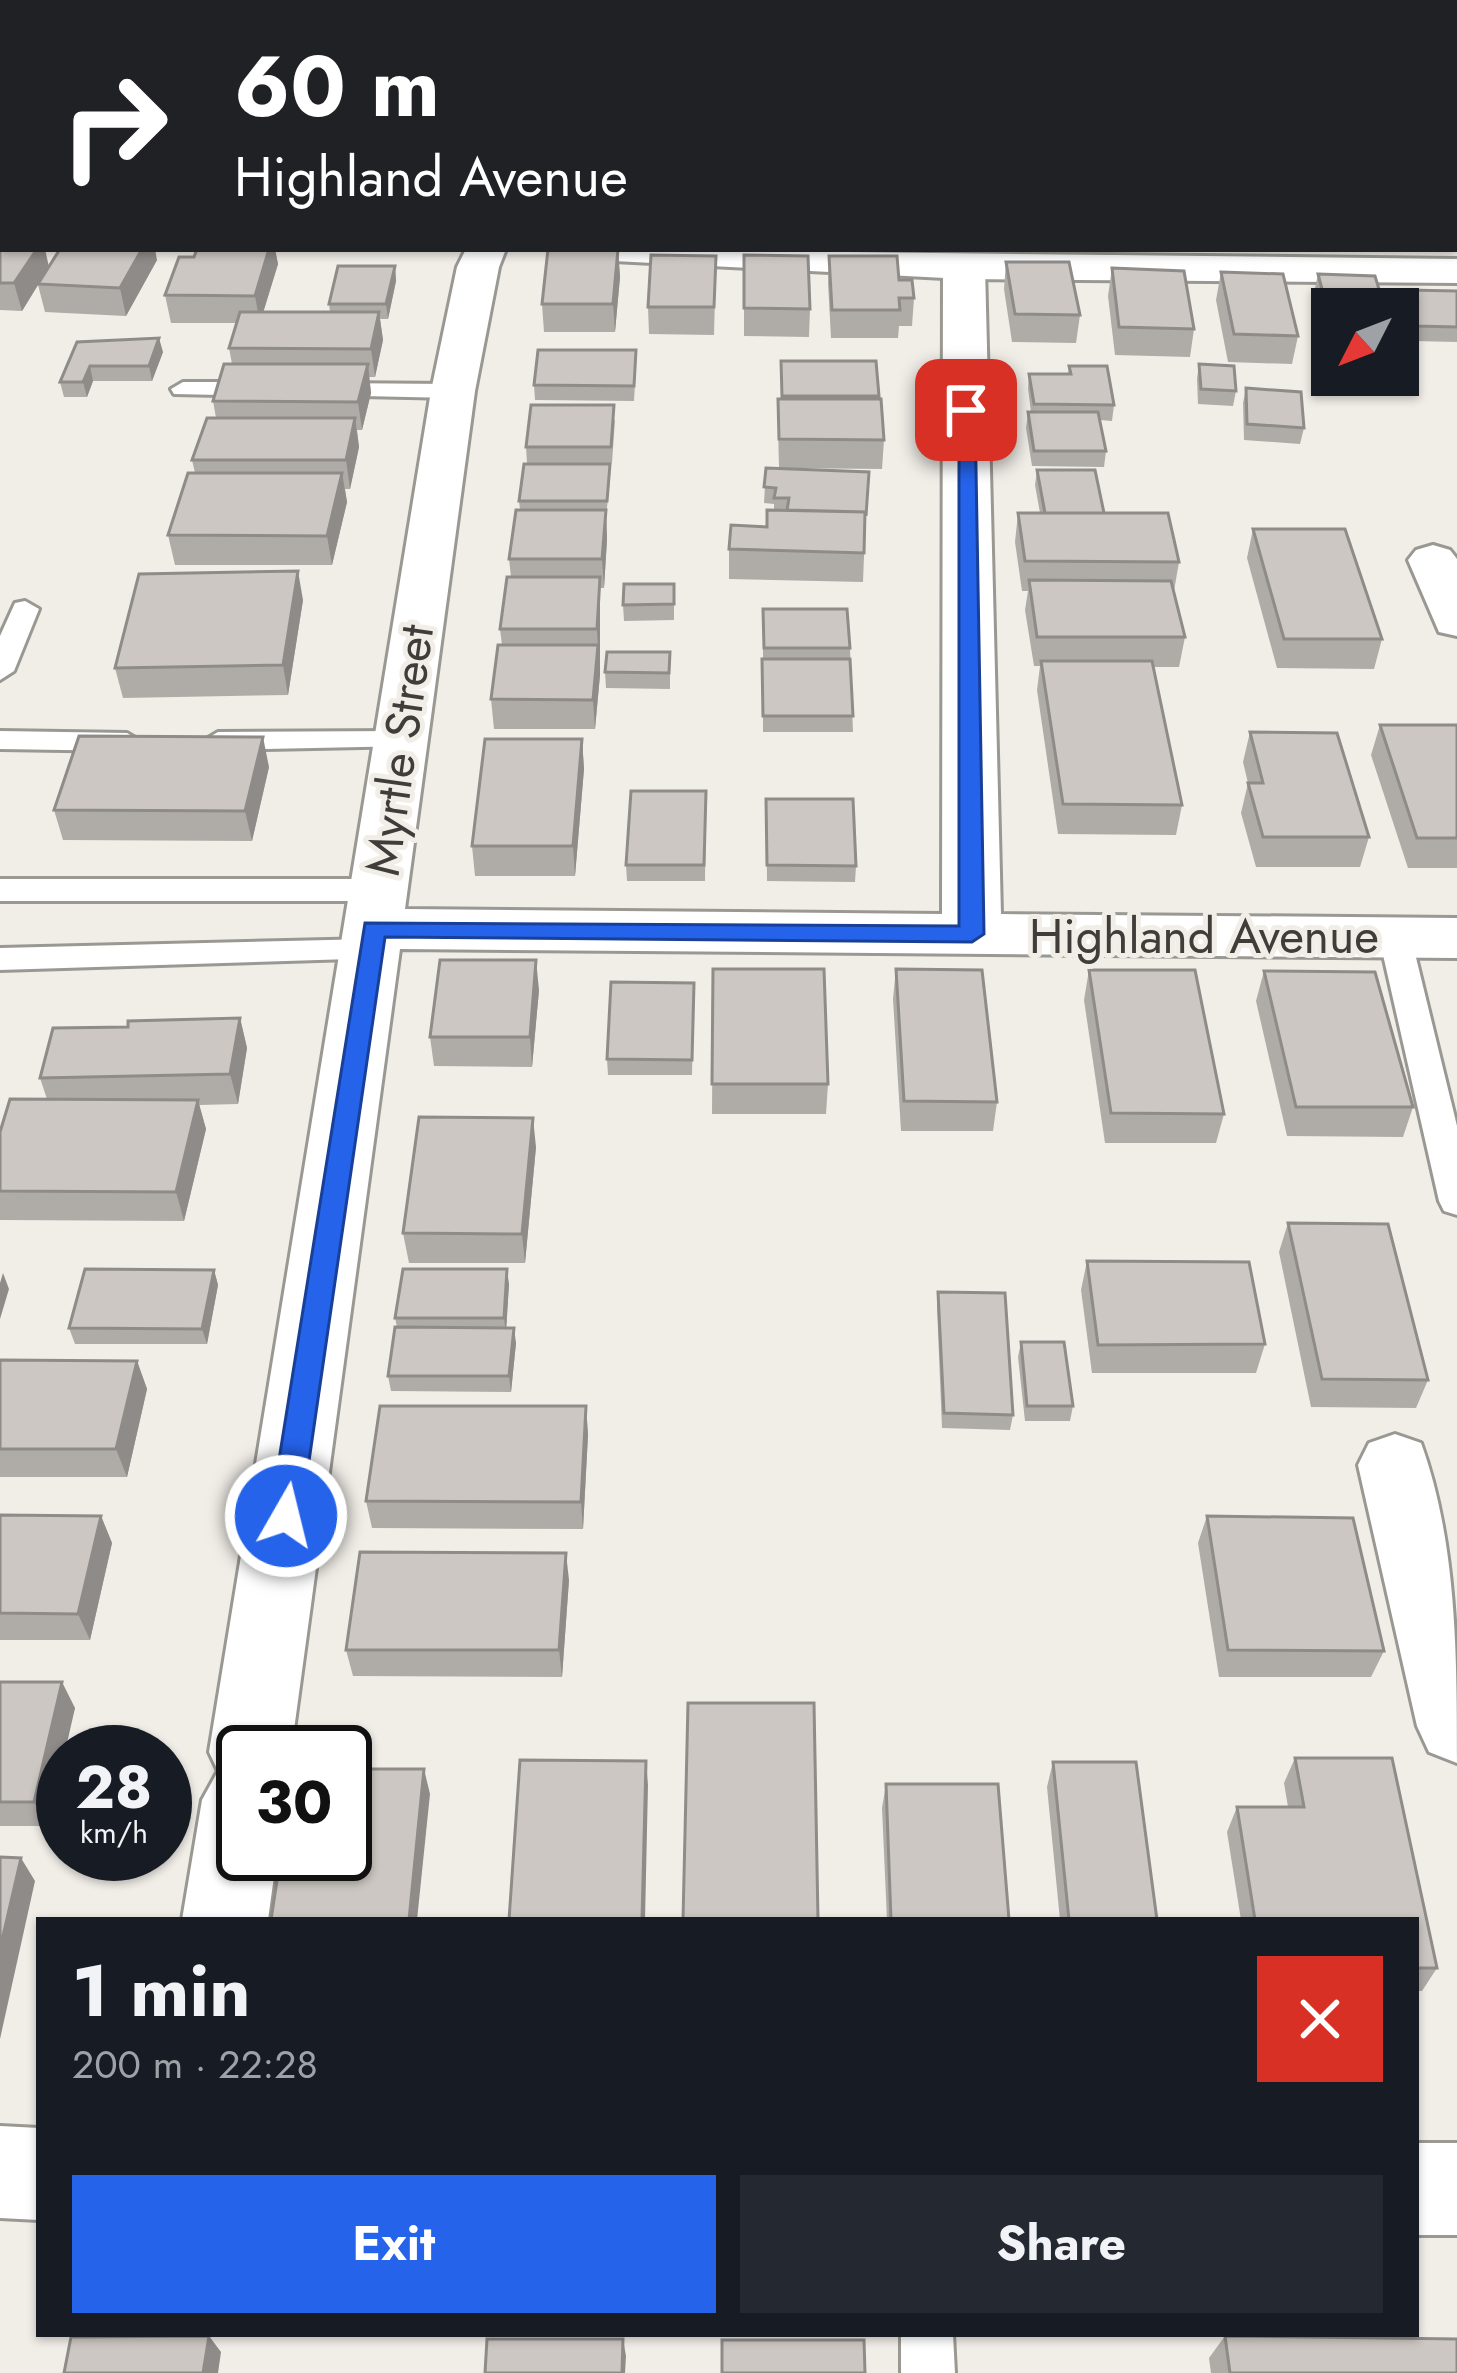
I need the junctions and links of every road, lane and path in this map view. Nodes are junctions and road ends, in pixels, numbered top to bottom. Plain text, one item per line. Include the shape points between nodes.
1 (485, 252) edge
2 (726, 252) edge
3 (1363, 258) edge
4 (964, 267) junction
5 (1457, 271) edge
6 (183, 389) dead end
7 (454, 391) junction
8 (1433, 560) dead end
9 (25, 609) dead end
10 (1457, 621) edge
11 (0, 671) edge
12 (0, 740) edge
13 (400, 740) junction
14 (0, 890) edge
15 (375, 923) junction
16 (972, 934) junction
17 (1395, 938) junction
18 (1457, 938) edge
19 (0, 959) edge
20 (1457, 1202) edge
21 (1395, 1465) dead end
22 (254, 1725) edge
23 (1457, 1726) edge
24 (231, 1881) edge
25 (225, 1917) edge
26 (0, 2172) edge
27 (36, 2174) edge
28 (1419, 2189) edge
29 (1457, 2189) edge
30 (926, 2337) edge
31 (928, 2373) edge

1 - 7 street, Myrtle Street
2 - 4 street
3 - 4 street
3 - 5 street
4 - 16 street
6 - 7 lane
7 - 13 street, Myrtle Street
8 - 10 street
9 - 11 lane
12 - 13 lane
13 - 15 street, Myrtle Street
14 - 15 lane
15 - 16 street, Highland Avenue
15 - 19 lane
15 - 22 street, Myrtle Street
16 - 17 street, Highland Avenue
17 - 18 street, Highland Avenue
17 - 20 lane
21 - 23 street
24 - 25 street
26 - 27 street
28 - 29 street
30 - 31 lane

